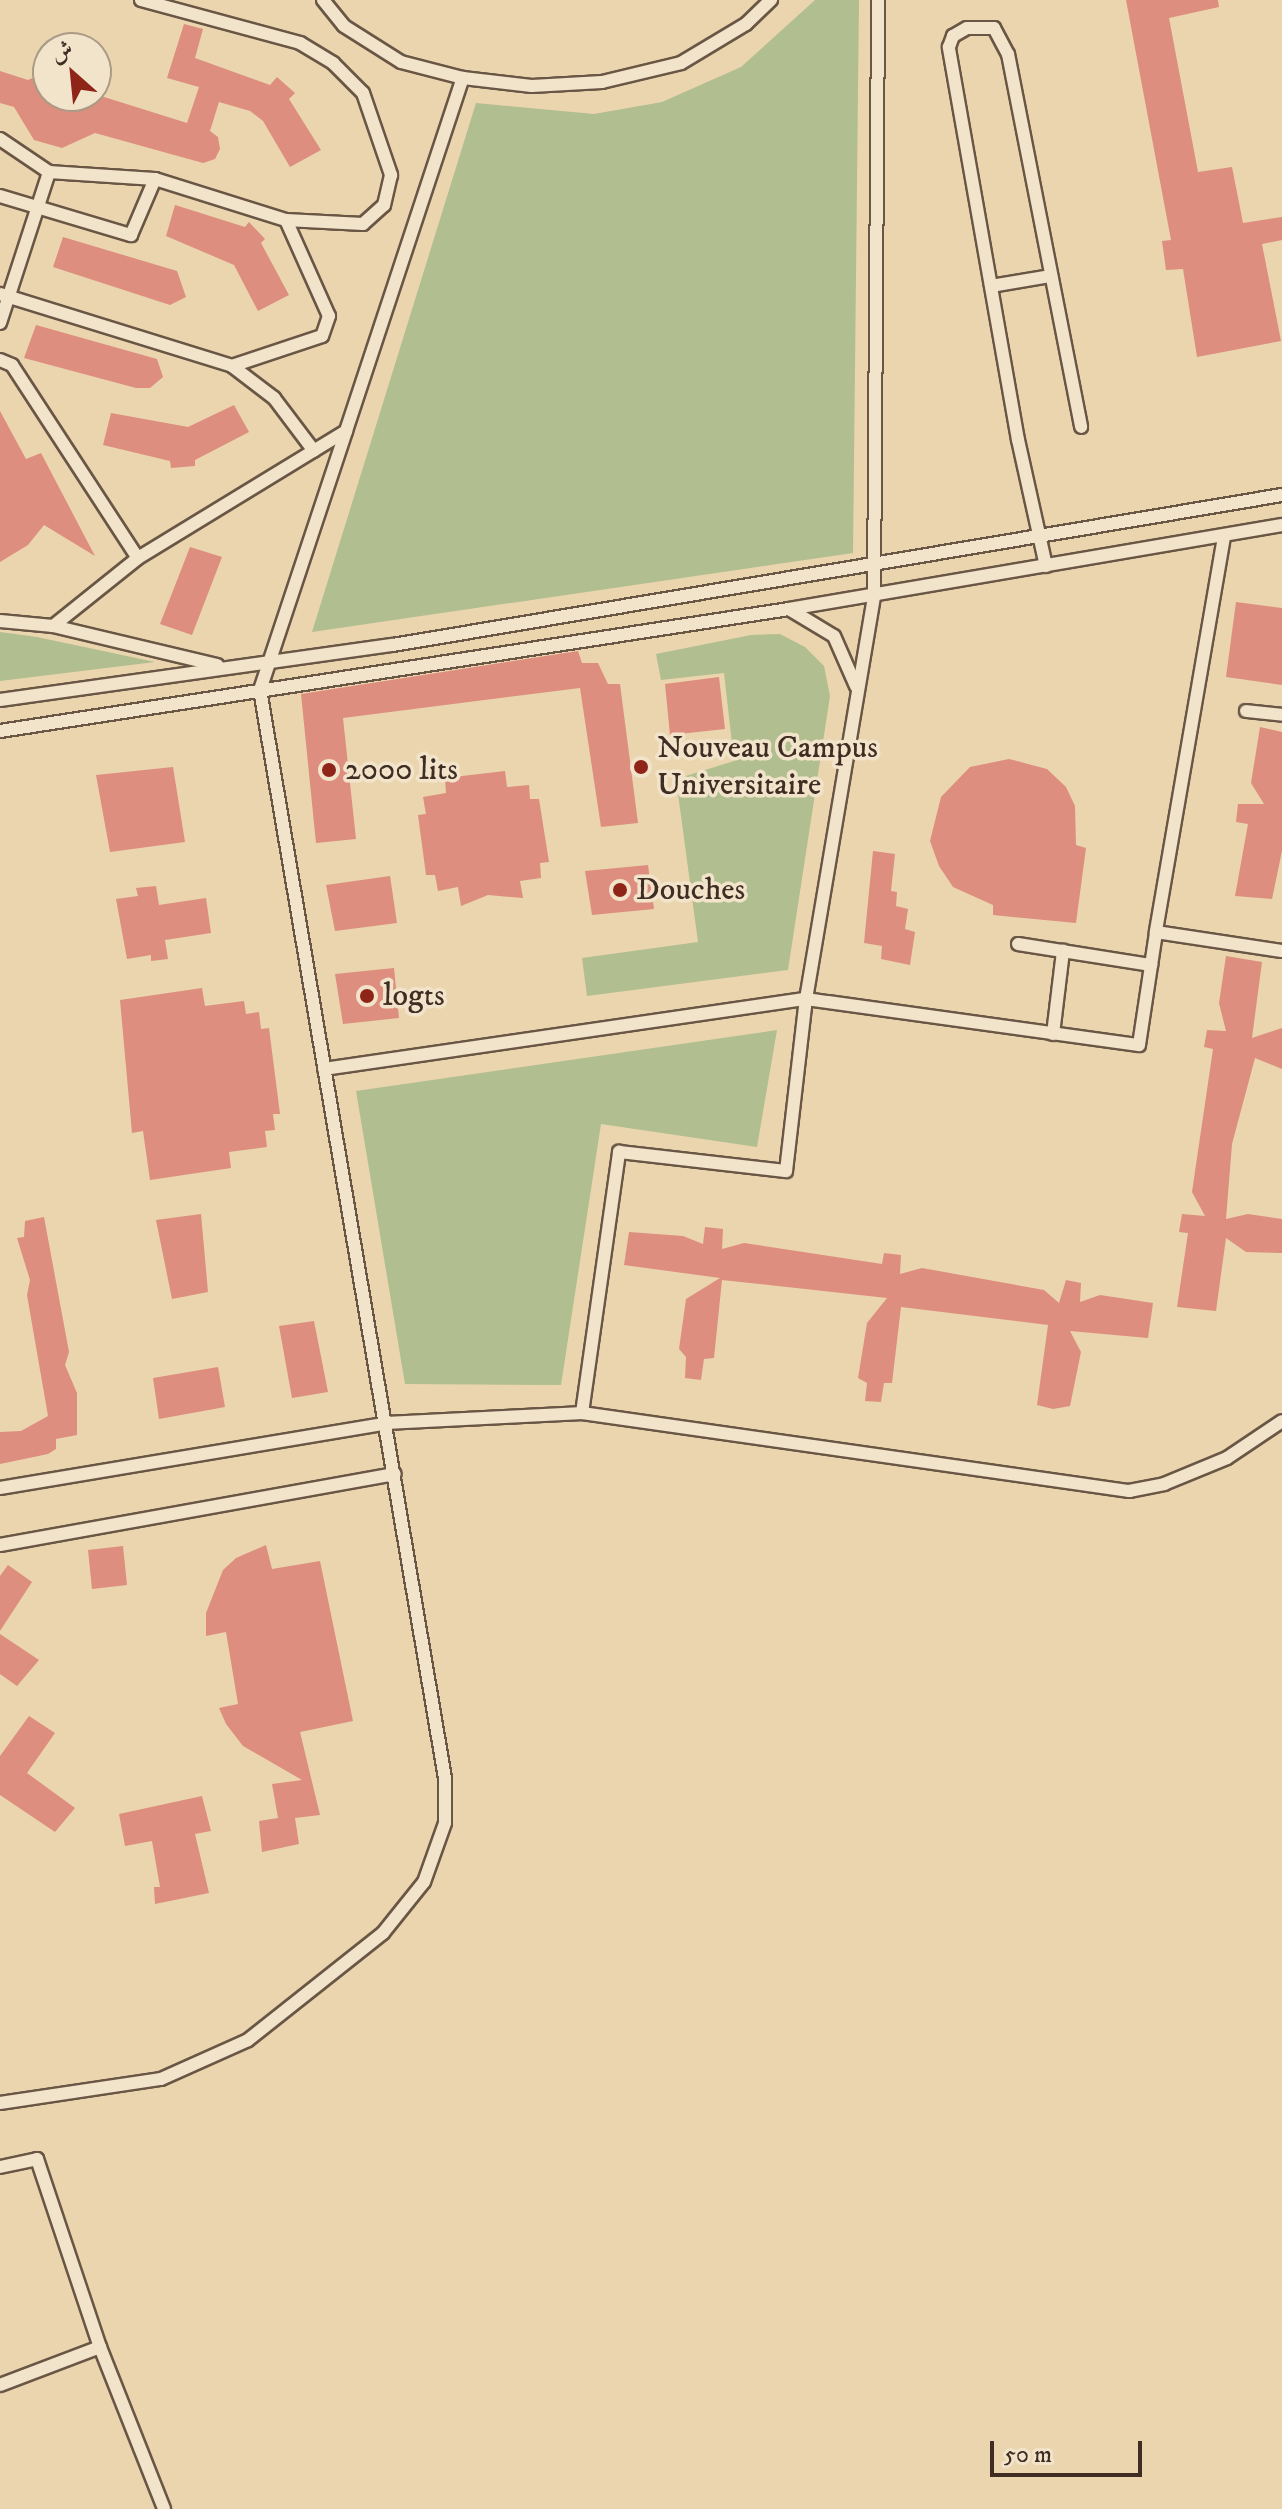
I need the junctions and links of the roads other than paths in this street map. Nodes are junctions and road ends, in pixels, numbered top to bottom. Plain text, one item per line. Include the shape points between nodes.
1 (141, 0) edge
2 (323, 0) edge
3 (771, 0) edge
4 (878, 0) edge
5 (463, 78) junction
6 (0, 139) edge
7 (49, 172) junction
8 (155, 179) junction
9 (0, 196) edge
10 (38, 206) junction
11 (286, 220) junction
12 (1051, 276) junction
13 (991, 286) junction
14 (5, 295) edge
15 (0, 323) edge
16 (0, 360) edge
17 (232, 366) junction
18 (1081, 427) dead end
19 (346, 431) junction
20 (314, 451) junction
21 (1282, 495) edge
22 (1282, 525) edge
23 (1041, 537) junction
24 (1224, 537) junction
25 (138, 558) junction
26 (1046, 566) junction
27 (876, 567) junction
28 (874, 595) junction
29 (789, 609) junction
30 (0, 621) edge
31 (53, 626) junction
32 (269, 660) junction
33 (224, 667) junction
34 (260, 690) junction
35 (858, 691) junction
36 (0, 700) edge
37 (1246, 711) dead end
38 (1282, 715) edge
39 (0, 731) edge
40 (1156, 932) junction
41 (1018, 944) dead end
42 (1063, 951) junction
43 (1282, 951) edge
44 (1151, 965) junction
45 (806, 999) junction
46 (1053, 1034) junction
47 (324, 1069) junction
48 (582, 1413) junction
49 (1282, 1421) edge
50 (387, 1423) junction
51 (395, 1474) junction
52 (0, 1488) edge
53 (0, 1545) edge
54 (0, 2103) edge
55 (0, 2167) edge
56 (100, 2347) junction
57 (0, 2385) edge
58 (164, 2509) edge

1 - 11 lane via 300,43 333,63 363,93 391,175 384,205 363,224
2 - 5 lane via 344,26 401,62
3 - 5 lane via 746,24 681,63 602,82 532,86
4 - 27 lane
5 - 19 lane
6 - 7 lane
7 - 8 lane
7 - 10 lane
8 - 10 lane via 131,235
8 - 11 lane
9 - 10 lane
10 - 14 lane
11 - 17 lane via 329,316 322,336
12 - 13 lane
12 - 13 lane via 1008,54 994,28 979,25 953,36 949,47
12 - 18 lane
13 - 23 lane
14 - 15 lane
14 - 17 lane
16 - 25 lane via 12,365
17 - 20 lane via 274,398
19 - 20 lane
19 - 32 lane
20 - 25 lane
21 - 23 lane
22 - 24 lane
23 - 26 lane
23 - 27 lane
24 - 26 lane
24 - 40 lane
25 - 31 lane
26 - 28 lane
27 - 28 lane
27 - 32 lane
28 - 29 lane
28 - 35 lane
29 - 34 lane
29 - 35 lane via 834,636
30 - 31 lane
31 - 33 lane
32 - 33 lane
32 - 34 lane
33 - 36 lane
34 - 39 lane
34 - 47 lane
35 - 45 lane
37 - 38 lane
40 - 43 lane
40 - 44 lane
41 - 42 lane
42 - 44 lane
42 - 46 lane
44 - 46 lane via 1139,1045
45 - 46 lane
45 - 47 lane
45 - 48 lane via 786,1171 619,1152
47 - 50 lane
48 - 49 lane via 1129,1491 1164,1484 1227,1458
48 - 50 lane
50 - 51 lane
50 - 52 lane
51 - 53 lane
51 - 54 lane via 445,1778 445,1823 424,1882 383,1933 336,1974 248,2040 209,2061 147,2081
55 - 56 lane via 37,2159
56 - 57 lane
56 - 58 lane

